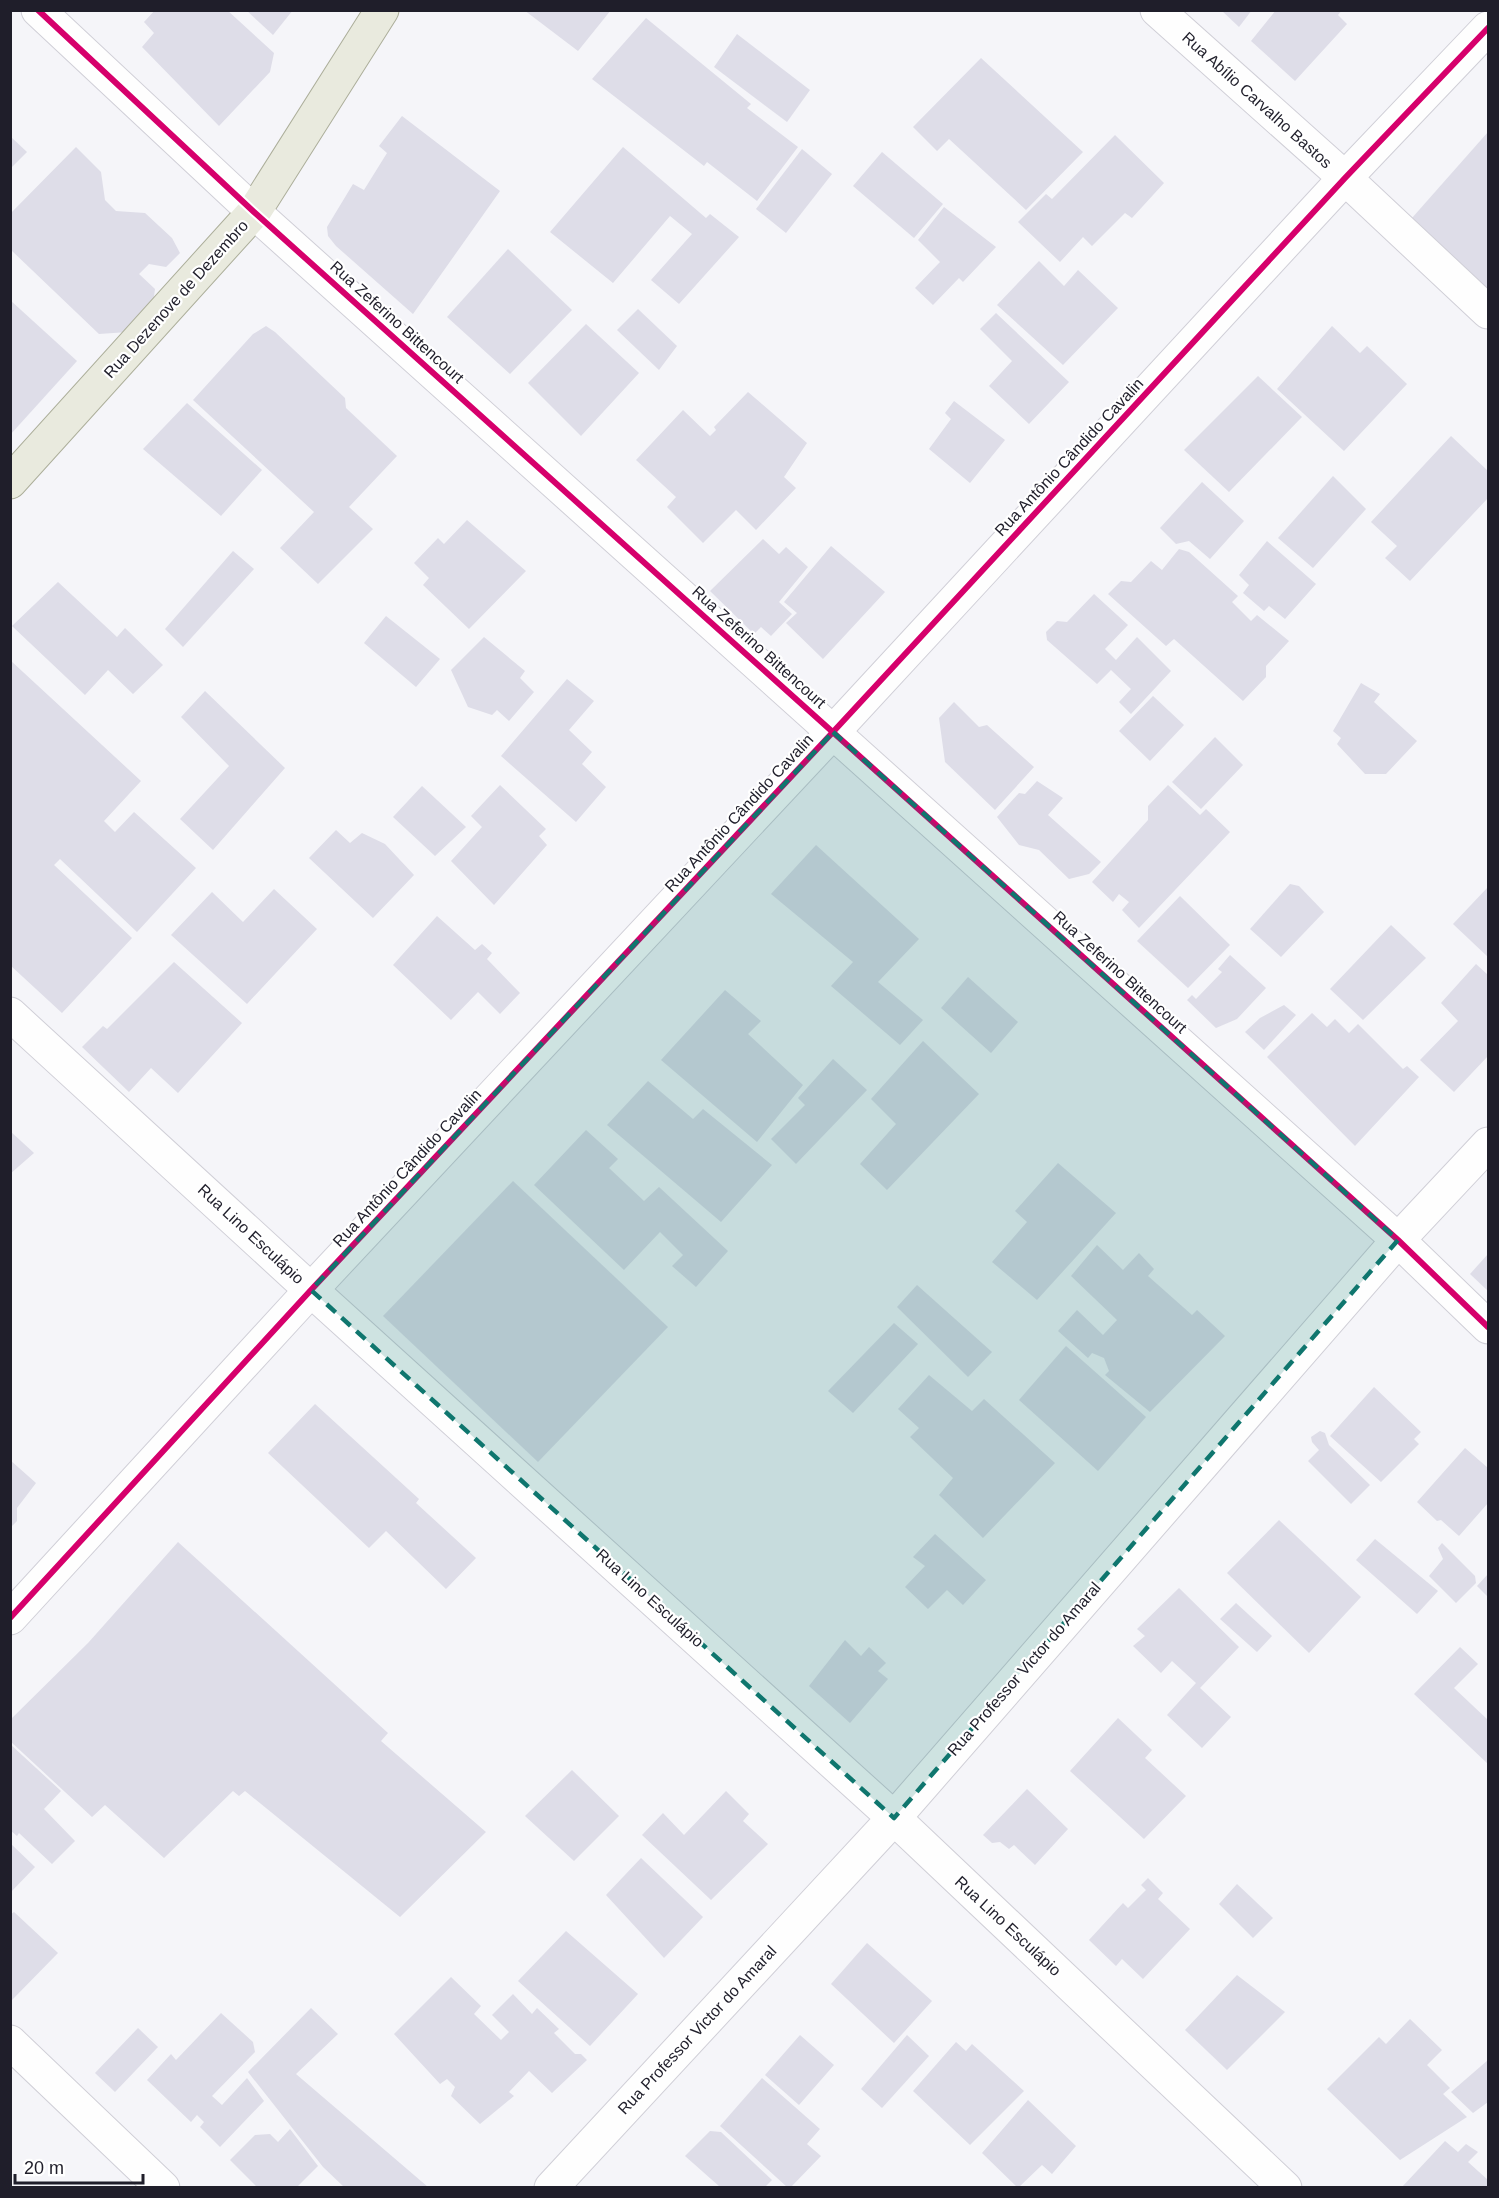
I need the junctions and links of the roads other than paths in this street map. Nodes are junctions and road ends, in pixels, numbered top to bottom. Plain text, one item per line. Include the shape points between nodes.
1 (38, 10) edge
2 (382, 10) edge
3 (1157, 10) edge
4 (1488, 28) edge
5 (1345, 178) junction
6 (254, 212) junction
7 (1488, 312) edge
8 (10, 482) edge
9 (833, 732) junction
10 (10, 1014) edge
11 (1488, 1144) edge
12 (1398, 1240) junction
13 (311, 1290) junction
14 (1488, 1328) edge
15 (10, 1618) edge
16 (894, 1818) junction
17 (10, 2042) edge
18 (163, 2187) edge
19 (551, 2187) edge
20 (1285, 2187) edge

1 - 6 street, Rua Zeferino Bittencourt
2 - 6 main road, Rua Dezenove de Dezembro
3 - 5 street, Rua Abílio Carvalho Bastos
4 - 5 street, Rua Antônio Cândido Cavalin
5 - 7 street, Rua Abílio Carvalho Bastos
5 - 9 street, Rua Antônio Cândido Cavalin
6 - 8 main road, Rua Dezenove de Dezembro
6 - 9 street, Rua Zeferino Bittencourt
9 - 12 street, Rua Zeferino Bittencourt
9 - 13 street, Rua Antônio Cândido Cavalin
10 - 13 street, Rua Lino Esculápio
11 - 12 street, Rua Professor Victor do Amaral
12 - 14 street, Rua Zeferino Bittencourt
12 - 16 street, Rua Professor Victor do Amaral
13 - 15 street, Rua Antônio Cândido Cavalin
13 - 16 street, Rua Lino Esculápio
16 - 19 street, Rua Professor Victor do Amaral
16 - 20 street, Rua Lino Esculápio
17 - 18 street

